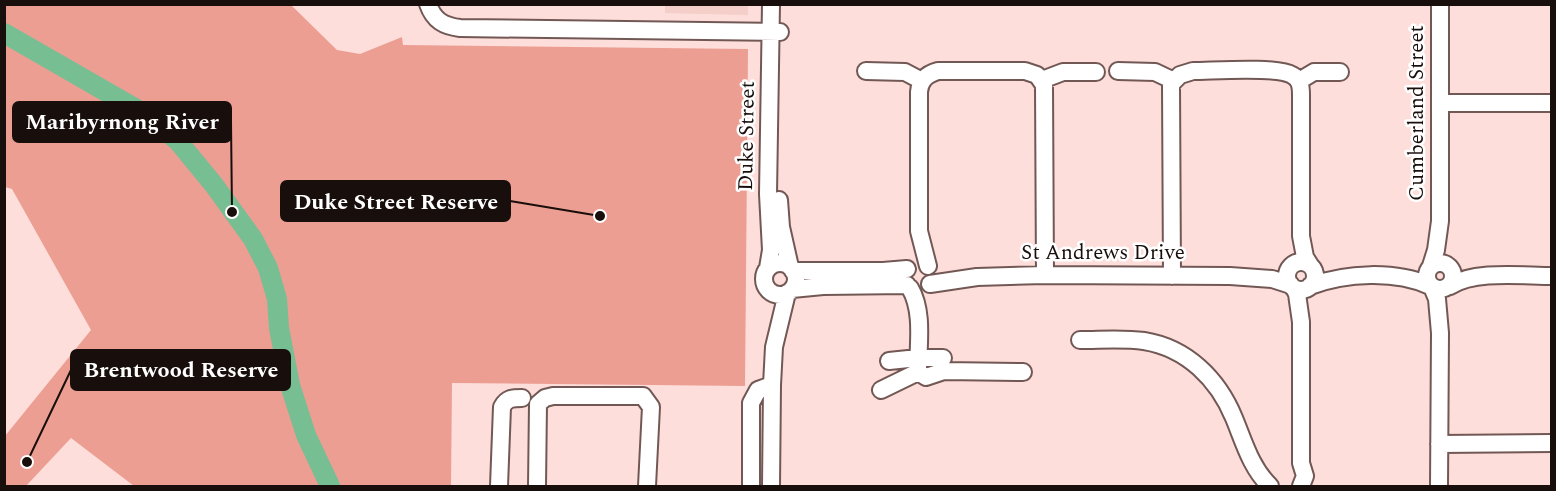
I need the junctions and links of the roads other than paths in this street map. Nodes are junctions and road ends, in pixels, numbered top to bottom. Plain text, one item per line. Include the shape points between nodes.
1 (428, 4) edge
2 (771, 4) edge
3 (780, 4) edge
4 (1440, 4) edge
5 (775, 32) junction
6 (866, 71) dead end
7 (1118, 71) dead end
8 (1096, 72) dead end
9 (1340, 72) dead end
10 (1042, 80) junction
11 (922, 81) junction
12 (1174, 81) junction
13 (1299, 81) junction
14 (1440, 103) junction
15 (1551, 103) edge
16 (1302, 266) junction
17 (768, 268) junction
18 (792, 269) junction
19 (1045, 275) junction
20 (1172, 276) junction
21 (1230, 276) junction
22 (1359, 276) junction
23 (1551, 276) edge
24 (919, 277) junction
25 (1440, 277) junction
26 (1301, 286) junction
27 (768, 290) junction
28 (789, 291) junction
29 (1080, 340) dead end
30 (943, 358) dead end
31 (889, 361) dead end
32 (918, 365) junction
33 (1023, 372) dead end
34 (772, 385) junction
35 (881, 390) dead end
36 (522, 398) dead end
37 (1551, 443) edge
38 (1439, 444) junction
39 (1301, 463) junction
40 (499, 486) edge
41 (537, 486) edge
42 (647, 486) edge
43 (751, 486) edge
44 (771, 486) edge
45 (1270, 486) edge
46 (1293, 486) edge
47 (1301, 486) edge
48 (1439, 486) edge

1 - 5 street via 440,23 460,28
2 - 5 street, Duke Street
3 - 5 street, Duke Street
4 - 14 street, Cumberland Street
5 - 17 street, Duke Street
5 - 18 street, Duke Street via 779,209
6 - 11 street via 905,72
7 - 12 street via 1155,72
8 - 10 street via 1063,72
9 - 13 street via 1314,72
10 - 11 street via 1025,71 939,71
10 - 19 street
11 - 24 street via 919,231 914,256
12 - 13 street via 1193,71 1276,71 1290,73
12 - 20 street
13 - 16 street
14 - 15 street
14 - 25 street, Cumberland Street via 1440,221 1436,250
16 - 21 street, St Andrews Drive
16 - 22 street, St Andrews Drive
16 - 26 street via 1314,278
16 - 26 street via 1287,277
17 - 18 street via 780,263
17 - 27 street via 764,280
18 - 24 street, St Andrews Drive via 883,271
18 - 28 street via 795,280
19 - 20 street, St Andrews Drive
19 - 24 street, St Andrews Drive
20 - 21 street, St Andrews Drive
21 - 26 street, St Andrews Drive
22 - 25 street, St Andrews Drive via 1418,280
22 - 26 street, St Andrews Drive
23 - 25 street, St Andrews Drive
24 - 28 street, St Andrews Drive
24 - 32 street via 923,294 918,315
25 - 38 street, Cumberland Street
26 - 39 street
27 - 28 street via 777,295
27 - 34 street via 773,308 768,339
28 - 34 street via 774,347
29 - 45 street via 1145,341 1182,354 1198,366 1223,395 1249,456
30 - 32 street
31 - 32 street
32 - 33 street via 926,377 944,372
32 - 35 street
34 - 43 street via 758,390 751,403
34 - 44 street
36 - 40 street via 510,398 502,407
37 - 38 street
38 - 48 street, Cumberland Street
39 - 46 street
39 - 47 street via 1305,477
41 - 42 street via 538,404 545,398 643,396 651,407

